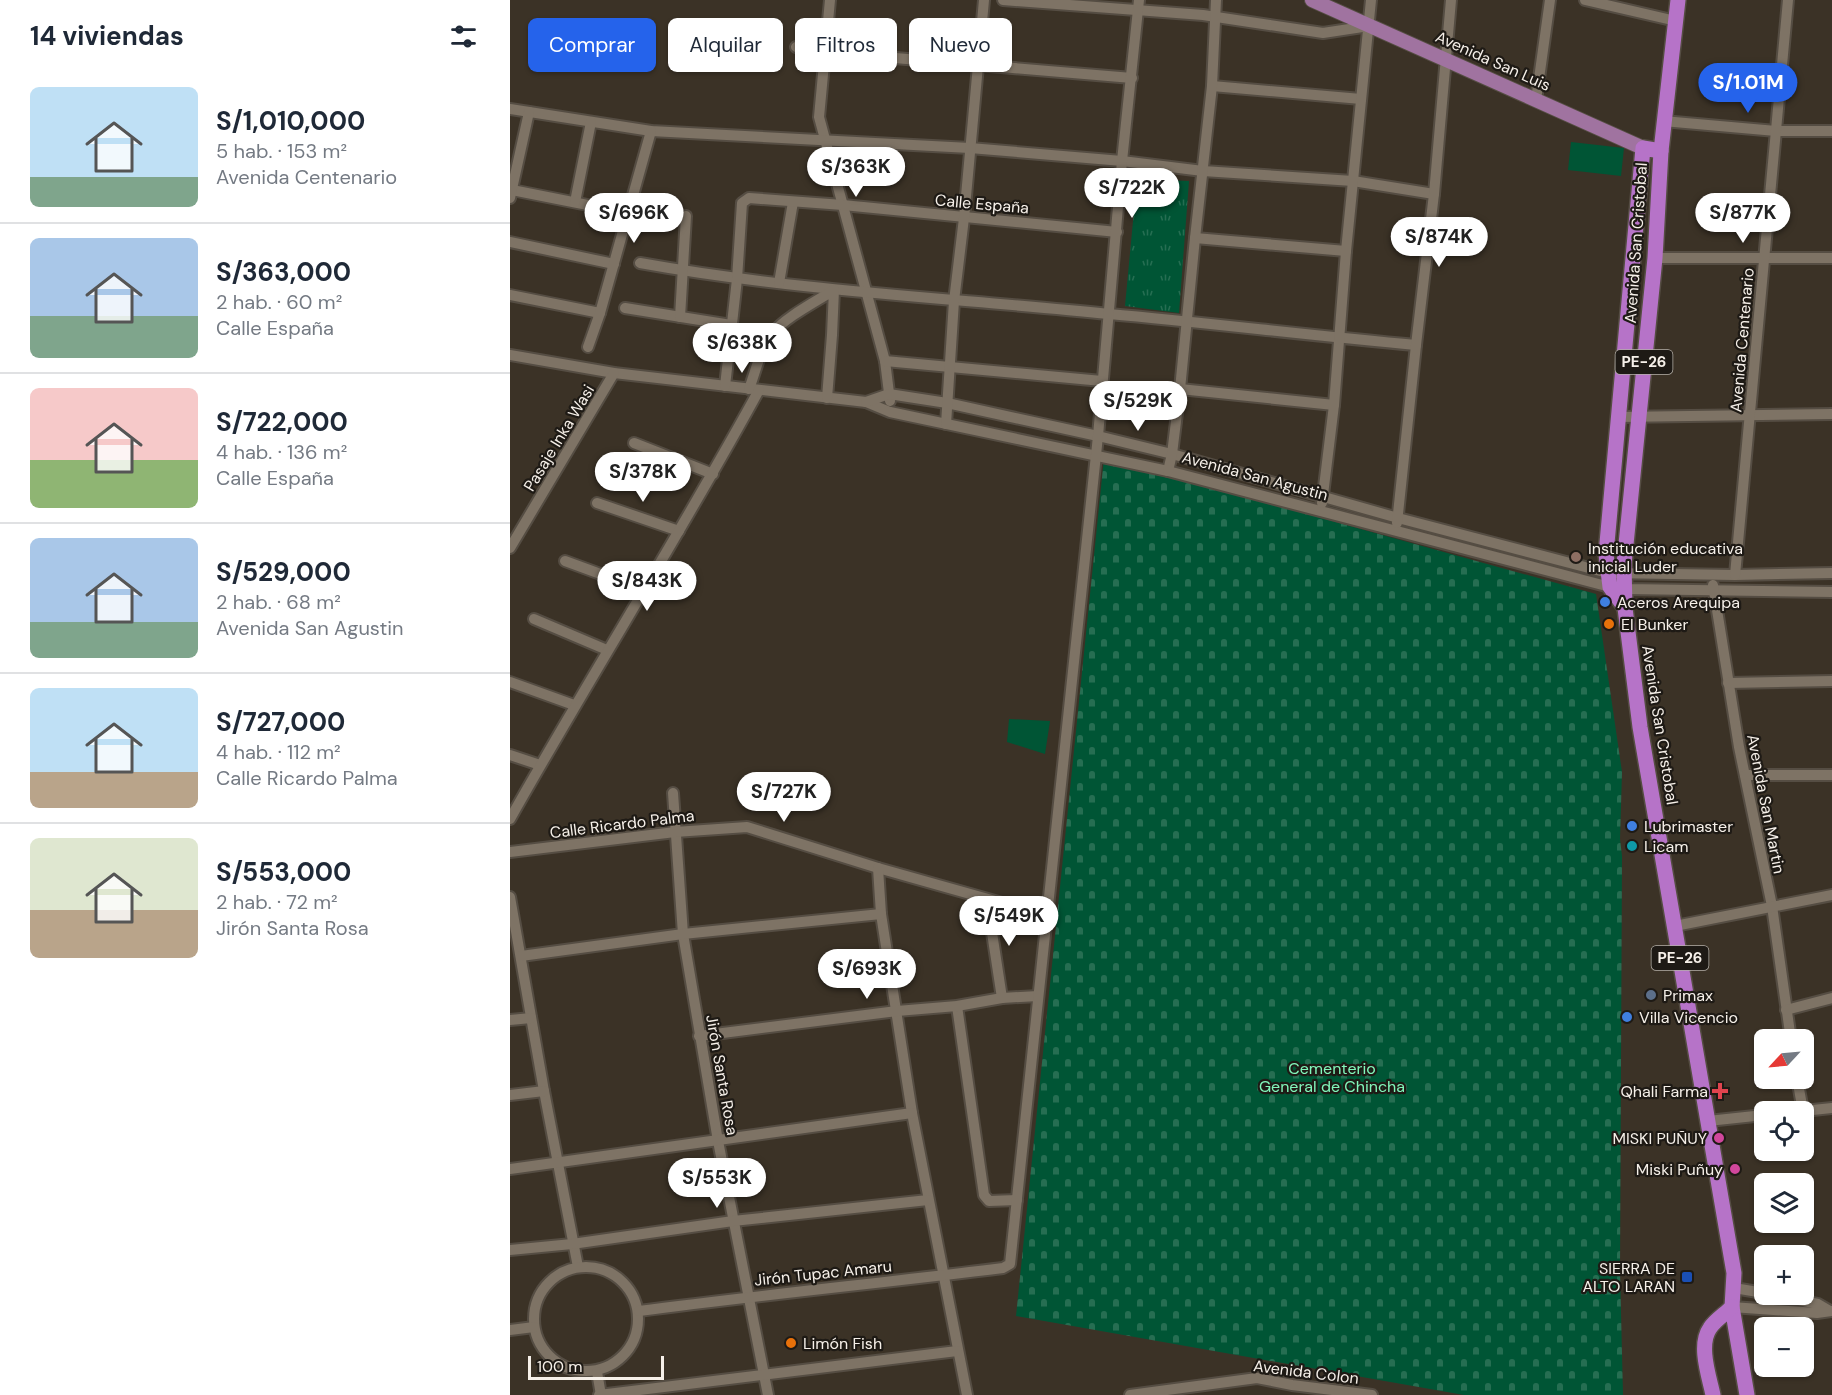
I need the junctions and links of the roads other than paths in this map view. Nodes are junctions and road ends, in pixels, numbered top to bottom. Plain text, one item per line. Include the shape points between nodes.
1 (830, 0) edge
2 (984, 0) edge
3 (1003, 0) edge
4 (1216, 0) edge
5 (1312, 0) edge
6 (1371, 0) edge
7 (1451, 0) edge
8 (1550, 0) edge
9 (1585, 0) edge
10 (1678, 0) edge
11 (1788, 0) edge
12 (1139, 6) edge
13 (1216, 17) junction
14 (828, 18) edge
15 (982, 18) edge
16 (1676, 21) junction
17 (1369, 26) junction
18 (1445, 59) junction
19 (1012, 68) edge
20 (822, 72) edge
21 (977, 72) edge
22 (1132, 78) junction
23 (1212, 86) junction
24 (1361, 99) junction
25 (1536, 100) junction
26 (510, 109) edge
27 (528, 112) junction
28 (1664, 121) junction
29 (591, 122) junction
30 (651, 130) junction
31 (1776, 131) junction
32 (1832, 131) edge
33 (825, 139) junction
34 (970, 148) junction
35 (1643, 148) junction
36 (1660, 151) junction
37 (1122, 161) junction
38 (1203, 171) junction
39 (1353, 181) junction
40 (511, 194) edge
41 (1434, 194) junction
42 (574, 202) junction
43 (793, 202) junction
44 (843, 205) junction
45 (628, 213) junction
46 (686, 216) dead end
47 (964, 218) junction
48 (1117, 232) junction
49 (1195, 238) junction
50 (510, 242) edge
51 (1346, 251) junction
52 (1654, 258) junction
53 (1765, 258) junction
54 (1832, 258) edge
55 (640, 262) dead end
56 (614, 264) junction
57 (683, 270) junction
58 (736, 279) junction
59 (779, 284) junction
60 (834, 290) junction
61 (1630, 290) junction
62 (1651, 291) junction
63 (866, 293) junction
64 (510, 295) edge
65 (954, 301) junction
66 (625, 308) dead end
67 (600, 314) junction
68 (1110, 314) junction
69 (680, 317) junction
70 (1187, 323) junction
71 (731, 325) junction
72 (1339, 338) junction
73 (1416, 345) junction
74 (588, 347) dead end
75 (510, 355) edge
76 (885, 361) junction
77 (949, 366) junction
78 (614, 373) junction
79 (1102, 381) junction
80 (725, 386) junction
81 (754, 389) junction
82 (1180, 389) junction
83 (890, 394) junction
84 (826, 398) junction
85 (866, 402) junction
86 (947, 403) junction
87 (1334, 405) junction
88 (890, 412) junction
89 (1832, 414) edge
90 (1750, 415) junction
91 (1617, 417) junction
92 (1639, 417) junction
93 (946, 424) junction
94 (1098, 436) junction
95 (634, 443) dead end
96 (1172, 454) junction
97 (1096, 456) junction
98 (1168, 471) junction
99 (713, 474) junction
100 (1323, 497) junction
101 (597, 503) dead end
102 (1321, 512) junction
103 (1398, 518) junction
104 (679, 531) junction
105 (1396, 532) junction
106 (512, 542) edge
107 (565, 561) dead end
108 (1624, 573) junction
109 (1832, 573) edge
110 (1711, 575) junction
111 (1735, 575) junction
112 (1608, 581) junction
113 (644, 590) junction
114 (1713, 591) junction
115 (1832, 592) edge
116 (534, 620) dead end
117 (607, 650) junction
118 (1832, 681) edge
119 (510, 682) edge
120 (1728, 683) junction
121 (574, 705) junction
122 (510, 754) edge
123 (540, 765) junction
124 (1745, 775) junction
125 (1832, 775) edge
126 (673, 793) dead end
127 (510, 819) edge
128 (675, 832) junction
129 (510, 852) edge
130 (878, 868) junction
131 (1832, 895) edge
132 (510, 897) edge
133 (987, 900) junction
134 (1772, 906) junction
135 (881, 914) junction
136 (1048, 916) junction
137 (1675, 926) junction
138 (683, 934) junction
139 (521, 956) junction
140 (1038, 996) junction
141 (1002, 998) junction
142 (1832, 998) edge
143 (957, 1006) junction
144 (1786, 1010) junction
145 (897, 1011) junction
146 (531, 1018) junction
147 (510, 1020) edge
148 (1789, 1029) edge
149 (699, 1036) junction
150 (544, 1091) junction
151 (510, 1095) edge
152 (1832, 1108) edge
153 (1814, 1110) edge
154 (912, 1113) junction
155 (1754, 1116) edge
156 (1708, 1121) junction
157 (718, 1141) junction
158 (558, 1163) junction
159 (510, 1169) edge
160 (928, 1200) junction
161 (1017, 1200) junction
162 (734, 1221) junction
163 (572, 1244) junction
164 (510, 1250) edge
165 (578, 1267) junction
166 (942, 1275) junction
167 (1734, 1288) junction
168 (1754, 1291) edge
169 (748, 1296) junction
170 (1814, 1303) edge
171 (1731, 1307) junction
172 (639, 1311) junction
173 (1831, 1311) edge
174 (534, 1327) junction
175 (510, 1330) edge
176 (957, 1352) junction
177 (597, 1372) junction
178 (764, 1374) junction
179 (1293, 1390) edge
180 (600, 1395) edge
181 (768, 1395) edge
182 (967, 1395) edge
183 (1130, 1395) edge
184 (1372, 1395) edge
185 (1713, 1395) edge
186 (1747, 1395) edge

1 - 14 street
2 - 15 street
3 - 12 street
4 - 13 street
5 - 17 main road, Avenida San Luis
6 - 17 street
7 - 18 street
8 - 25 street
9 - 16 street
10 - 16 highway, Avenida San Cristobal / PE-26
11 - 31 street, Avenida Centenario
12 - 13 street
12 - 22 street
13 - 17 street via 1323,33
13 - 23 street
16 - 28 highway, Avenida San Cristobal / PE-26
17 - 18 main road, Avenida San Luis
17 - 24 street
18 - 25 main road, Avenida San Luis
18 - 41 street
19 - 22 street
20 - 33 street via 819,117
21 - 34 street
22 - 37 street
23 - 24 street
23 - 38 street
24 - 39 street
25 - 35 main road, Avenida San Luis
26 - 27 street
27 - 29 street
27 - 40 street
28 - 31 street
28 - 36 highway, Avenida San Cristobal / PE-26
29 - 30 street
29 - 42 street
30 - 33 street
30 - 45 street
31 - 32 street
31 - 53 street, Avenida Centenario
33 - 34 street
33 - 44 street
34 - 37 street
34 - 47 street
35 - 36 highway, Avenida San Luis
35 - 61 highway
36 - 52 highway, Avenida San Cristobal / PE-26
37 - 38 street
37 - 48 street
38 - 39 street
38 - 49 street
39 - 41 street
39 - 51 street
40 - 42 street
41 - 73 street
42 - 45 street
43 - 44 street, Calle España
43 - 58 street, Calle España via 749,198 742,203
43 - 59 street
44 - 47 street, Calle España
44 - 63 street
45 - 56 street
46 - 57 street
47 - 48 street, Calle España
47 - 65 street
48 - 68 street
49 - 51 street
49 - 70 street
50 - 56 street
51 - 72 street
52 - 53 street
52 - 62 highway, Avenida San Cristobal / PE-26
53 - 54 street
53 - 90 street, Avenida Centenario
55 - 57 street
56 - 67 street
57 - 58 street
57 - 69 street
58 - 59 street
58 - 71 street, Calle España
59 - 60 street
60 - 63 street
60 - 81 street via 772,333
60 - 84 street
61 - 62 highway
61 - 91 highway
62 - 92 highway, Avenida San Cristobal / PE-26
63 - 65 street
63 - 76 street
64 - 67 street
65 - 68 street
65 - 77 street
66 - 69 street
67 - 74 street
68 - 70 street
68 - 79 street
69 - 71 street
70 - 72 street
70 - 82 street
71 - 80 street, Calle España
72 - 73 street
72 - 87 street
73 - 103 street
75 - 78 street, Avenida San Agustin
76 - 77 street
76 - 83 street
77 - 79 street
77 - 86 street
78 - 80 street, Avenida San Agustin
78 - 106 street, Pasaje Inka Wasi
79 - 94 street
80 - 81 street, Avenida San Agustin
81 - 84 street, Avenida San Agustin
81 - 99 street
82 - 87 street
82 - 96 street
83 - 85 street
83 - 86 street, Avenida San Agustin
83 - 88 street
84 - 85 street, Avenida San Agustin
85 - 88 street, Avenida San Agustin
86 - 93 street
86 - 94 street, Avenida San Agustin
87 - 100 street
88 - 93 street, Avenida San Agustin
89 - 90 street
90 - 92 street
90 - 111 street, Avenida Centenario
91 - 92 street
91 - 112 highway via 1606,554
92 - 108 highway, Avenida San Cristobal / PE-26
93 - 97 street, Avenida San Agustin
94 - 96 street, Avenida San Agustin
94 - 97 street
95 - 99 street
96 - 98 street
96 - 100 street, Avenida San Agustin
97 - 98 street, Avenida San Agustin
97 - 136 street
98 - 102 street, Avenida San Agustin
99 - 104 street
100 - 102 street
100 - 103 street, Avenida San Agustin
101 - 104 street
102 - 105 street, Avenida San Agustin
103 - 105 street
103 - 112 street, Avenida San Agustin
104 - 113 street
105 - 112 street, Avenida San Agustin
107 - 113 street
108 - 110 street
108 - 112 highway, Avenida San Cristobal / PE-26
109 - 111 street
110 - 111 street
110 - 114 street, Avenida San Martin
112 - 114 street
112 - 137 highway, Avenida San Cristobal / PE-26 via 1625,608 1640,727
113 - 117 street
114 - 115 street
114 - 120 street, Avenida San Martin
116 - 117 street
117 - 121 street
118 - 120 street
119 - 121 street
120 - 124 street, Avenida San Martin
121 - 123 street
122 - 123 street
123 - 127 street
124 - 125 street
124 - 134 street, Avenida San Martin
126 - 128 street, Jirón Santa Rosa
128 - 129 street, Calle Ricardo Palma
128 - 130 street, Calle Ricardo Palma via 755,828
128 - 138 street, Jirón Santa Rosa
130 - 133 street, Calle Ricardo Palma
130 - 135 street
131 - 134 street
132 - 139 street
133 - 136 street, Calle Ricardo Palma
133 - 141 street
134 - 137 street
134 - 144 street, Avenida San Martin
135 - 138 street
135 - 145 street
136 - 140 street
137 - 156 highway, Avenida San Cristobal / PE-26
138 - 139 street
138 - 149 street, Jirón Santa Rosa
139 - 146 street
140 - 141 street
140 - 161 street
141 - 143 street
142 - 144 street
143 - 145 street
143 - 161 street via 984,1195 989,1201
144 - 148 street, Avenida San Martin
145 - 149 street
145 - 154 street
146 - 147 street
146 - 150 street
149 - 157 street, Jirón Santa Rosa
150 - 151 street
150 - 158 street
152 - 153 street
154 - 157 street
154 - 160 street
155 - 156 street
156 - 167 highway, Avenida San Cristobal / PE-26
157 - 158 street
157 - 162 street, Jirón Santa Rosa
158 - 159 street
158 - 163 street
160 - 162 street
160 - 166 street
161 - 166 street, Jirón Tupac Amaru via 1010,1264
162 - 163 street
162 - 169 street, Jirón Santa Rosa
163 - 164 street
163 - 165 street
165 - 172 street via 599,1268 618,1276 632,1292
165 - 174 street via 559,1274 544,1288 535,1306
166 - 169 street, Jirón Tupac Amaru
166 - 176 street
167 - 168 street
167 - 171 highway, Avenida San Cristobal / PE-26
169 - 172 street, Jirón Tupac Amaru
169 - 178 street, Jirón Santa Rosa
170 - 173 street
171 - 173 street
171 - 185 highway via 1710,1328 1706,1339
171 - 186 highway, PE-26
172 - 177 street via 638,1332 630,1350 615,1364
174 - 175 street
174 - 177 street via 541,1347 556,1363 575,1371
176 - 178 street
176 - 182 street
177 - 180 street
178 - 180 street
178 - 181 street, Jirón Santa Rosa
179 - 183 street, Avenida Colon via 1257,1378
179 - 184 street, Avenida Colon

